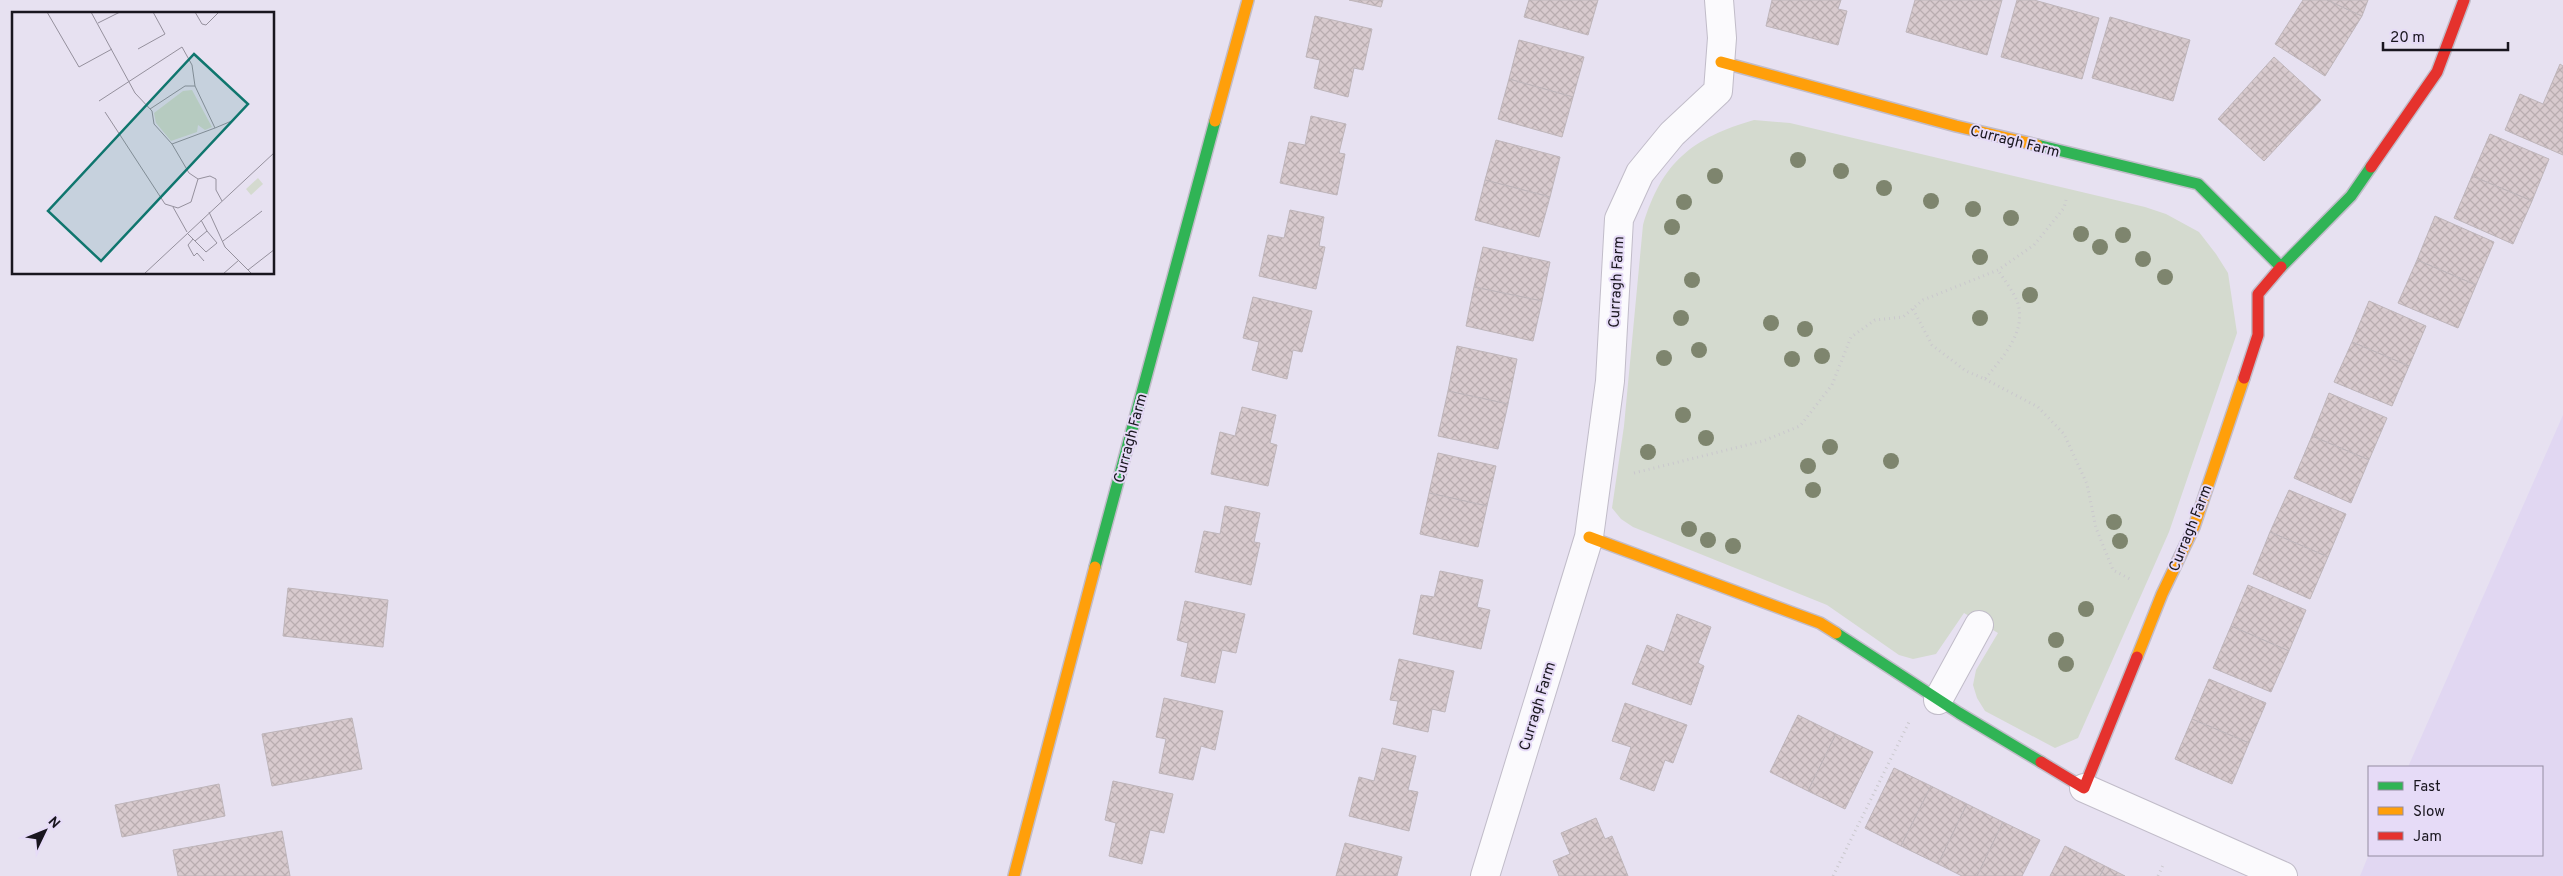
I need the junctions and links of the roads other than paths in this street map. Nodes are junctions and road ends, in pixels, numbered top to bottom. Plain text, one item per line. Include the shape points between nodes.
1 (1248, 0) edge
2 (1719, 0) edge
3 (2464, 0) edge
4 (1721, 62) junction
5 (2281, 266) junction
6 (1589, 537) junction
7 (1979, 625) dead end
8 (1931, 695) junction
9 (2084, 788) junction
10 (1014, 876) edge
11 (1485, 876) edge
12 (2283, 876) edge

1 - 10 street, Curragh Farm
2 - 4 street, Curragh Farm
3 - 5 street, Curragh Farm via 2438,72 2351,196
4 - 5 street, Curragh Farm via 1965,129 2198,184
4 - 6 street, Curragh Farm via 1718,91 1672,134 1640,173 1620,219 1610,381
5 - 9 street, Curragh Farm via 2258,294 2258,335 2194,527 2162,594
6 - 8 street via 1820,623
6 - 11 street, Curragh Farm
7 - 8 street
8 - 9 street
9 - 12 street

